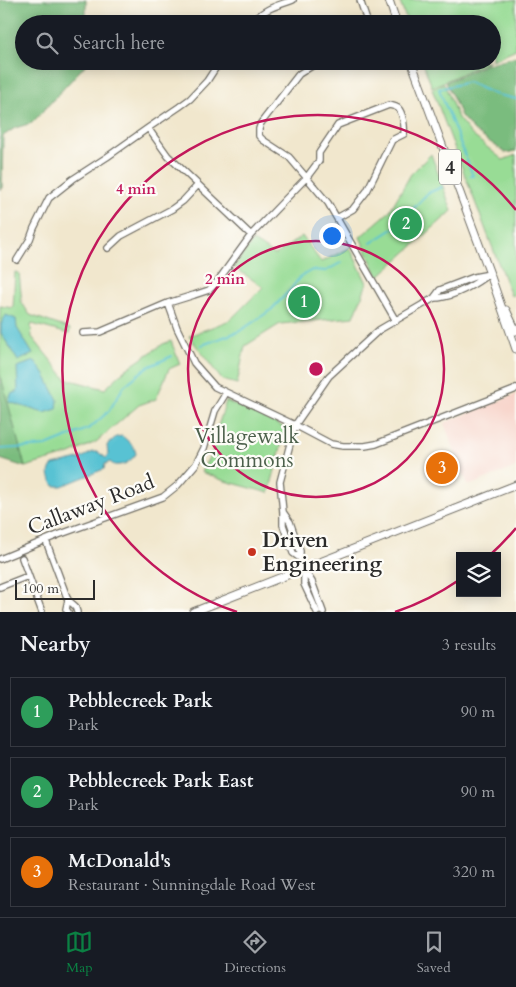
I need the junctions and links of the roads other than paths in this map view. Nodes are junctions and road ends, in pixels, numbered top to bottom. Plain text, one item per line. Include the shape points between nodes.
1 (293, 0) edge
2 (360, 0) edge
3 (389, 0) edge
4 (258, 15) edge
5 (365, 15) edge
6 (394, 15) edge
7 (214, 70) edge
8 (305, 70) edge
9 (414, 70) edge
10 (148, 128) junction
11 (307, 177) junction
12 (198, 185) junction
13 (337, 218) junction
14 (251, 235) junction
15 (108, 248) dead end
16 (17, 260) dead end
17 (490, 274) junction
18 (168, 303) junction
19 (396, 321) junction
20 (516, 331) edge
21 (83, 333) dead end
22 (516, 349) edge
23 (515, 389) edge
24 (226, 392) junction
25 (295, 425) junction
26 (516, 481) edge
27 (516, 485) edge
28 (410, 527) junction
29 (46, 540) junction
30 (22, 558) dead end
31 (0, 559) edge
32 (304, 568) junction
33 (28, 576) junction
34 (0, 587) edge
35 (68, 600) junction
36 (42, 612) edge
37 (68, 612) edge
38 (77, 612) edge
39 (193, 612) edge
40 (317, 612) edge
41 (324, 612) edge

1 - 4 street
2 - 5 street
3 - 6 main road
7 - 10 street via 190,99
8 - 11 street via 262,123 259,136 289,157
9 - 17 main road, 4
10 - 12 street via 168,156
10 - 16 street via 48,198
11 - 13 street
11 - 13 street via 338,125 389,105 399,109 404,134 392,140 363,197 353,209
11 - 14 street
12 - 14 street
12 - 15 street via 178,205 121,236
13 - 19 street
14 - 18 street via 209,290
17 - 19 street via 444,298 434,298
17 - 20 main road
17 - 22 main road, 4
18 - 21 street via 100,332
18 - 24 street via 194,364 215,387
19 - 25 street via 379,330 329,376
23 - 25 street via 366,446 331,444
24 - 25 street
24 - 29 street, Callaway Road via 215,411 196,464 178,485 163,497
25 - 32 street via 280,482 283,512 290,522
26 - 28 main road
27 - 28 main road
28 - 32 main road
29 - 31 street, Callaway Road
29 - 35 street
30 - 33 street
32 - 39 main road
32 - 40 street via 304,584
32 - 41 street
33 - 34 street
33 - 36 street
35 - 37 street
35 - 38 street

